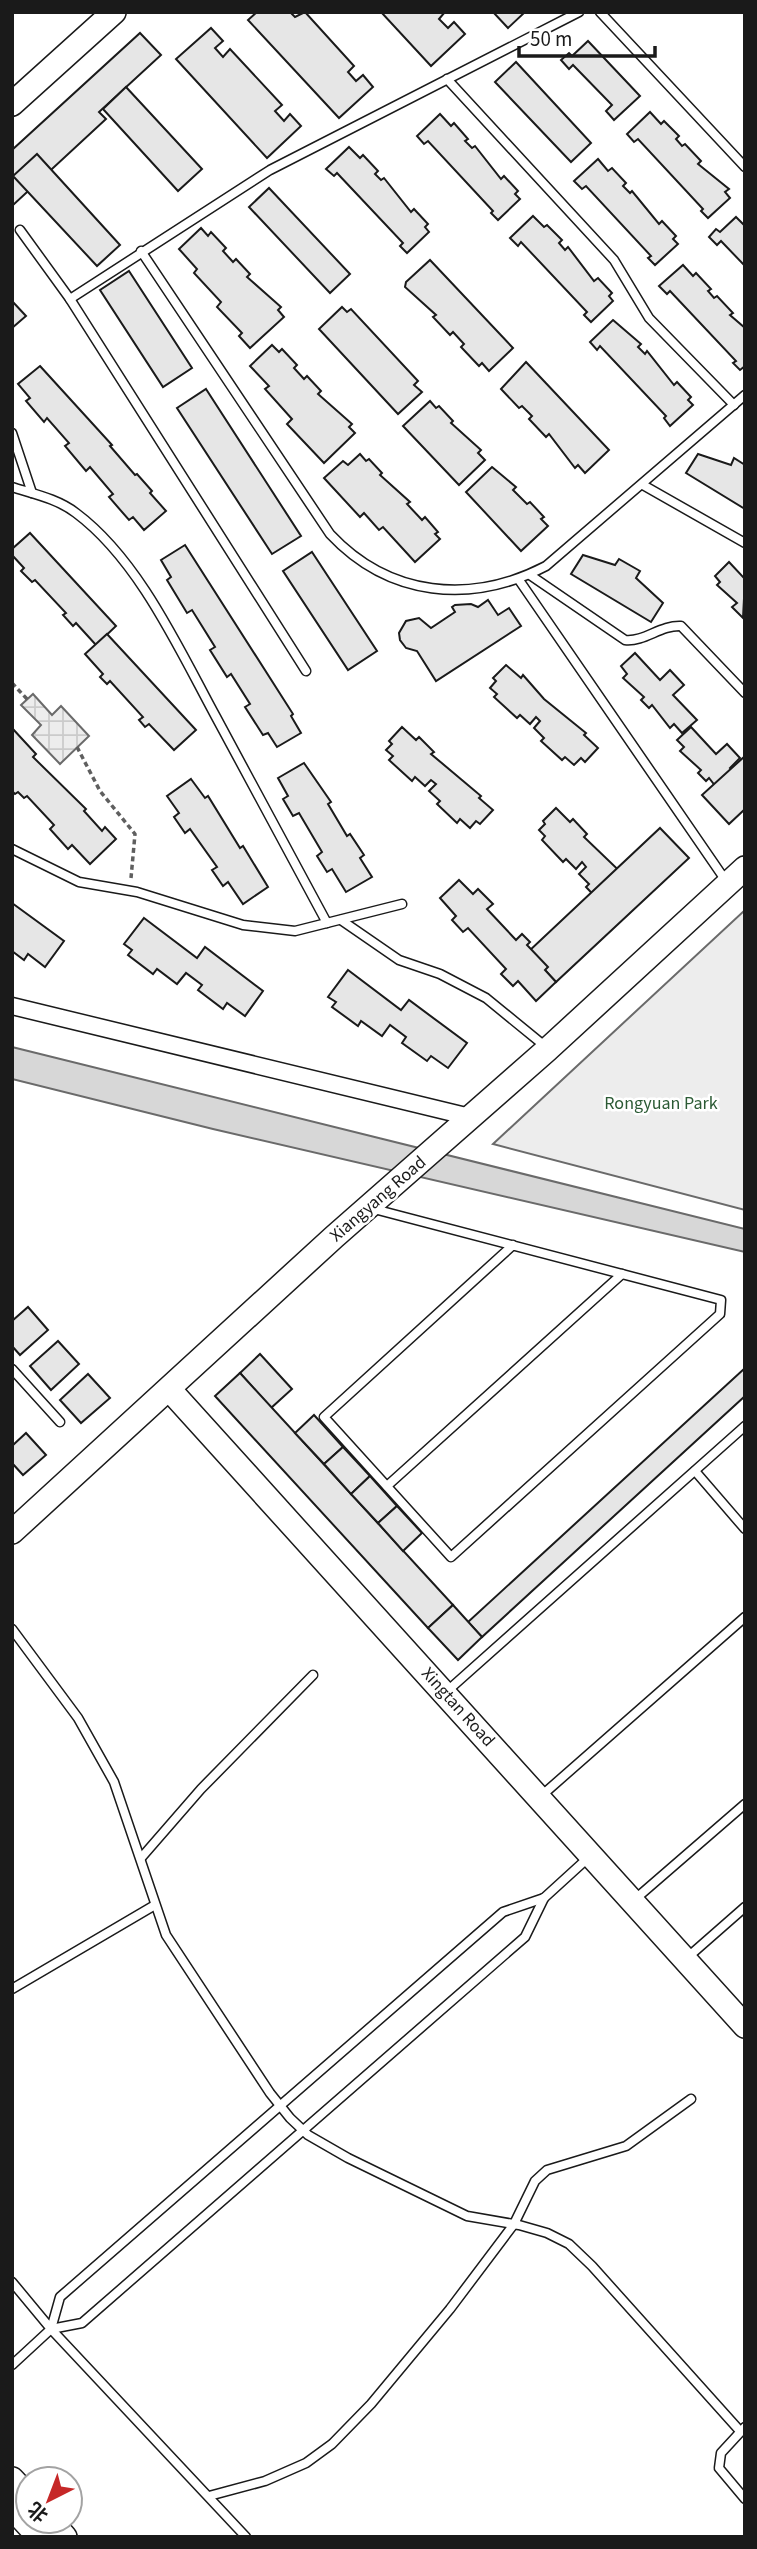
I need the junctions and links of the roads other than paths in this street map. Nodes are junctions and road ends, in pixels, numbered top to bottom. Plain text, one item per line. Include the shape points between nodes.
1 (114, 12) edge
2 (579, 12) edge
3 (600, 12) edge
4 (447, 79) junction
5 (12, 104) edge
6 (745, 167) edge
7 (20, 230) dead end
8 (141, 251) junction
9 (70, 299) junction
10 (745, 395) edge
11 (734, 405) junction
12 (12, 433) edge
13 (643, 485) junction
14 (12, 487) edge
15 (32, 494) junction
16 (745, 543) edge
17 (530, 575) junction
18 (519, 580) junction
19 (306, 671) dead end
20 (745, 693) edge
21 (12, 849) edge
22 (736, 875) edge
23 (402, 904) dead end
24 (341, 920) junction
25 (327, 923) junction
26 (12, 1006) edge
27 (548, 1049) junction
28 (470, 1117) junction
29 (368, 1207) junction
30 (513, 1245) junction
31 (622, 1274) junction
32 (12, 1369) edge
33 (169, 1389) junction
34 (60, 1422) dead end
35 (745, 1426) edge
36 (695, 1471) junction
37 (387, 1486) junction
38 (745, 1529) edge
39 (12, 1532) edge
40 (745, 1617) edge
41 (12, 1629) edge
42 (313, 1675) dead end
43 (445, 1693) junction
44 (540, 1797) junction
45 (745, 1804) edge
46 (592, 1854) junction
47 (141, 1858) junction
48 (544, 1898) junction
49 (634, 1901) junction
50 (155, 1905) junction
51 (745, 1908) edge
52 (685, 1959) junction
53 (12, 1989) edge
54 (745, 2026) edge
55 (691, 2099) dead end
56 (280, 2106) junction
57 (303, 2131) junction
58 (514, 2224) junction
59 (12, 2282) edge
60 (51, 2329) junction
61 (12, 2365) edge
62 (743, 2429) edge
63 (209, 2496) junction
64 (745, 2499) edge
65 (12, 2508) edge
66 (39, 2537) edge
67 (246, 2537) edge

1 - 5 street
2 - 4 lane
3 - 6 lane
4 - 8 lane via 270,170
4 - 11 lane via 614,260 649,318
7 - 9 lane
8 - 9 lane
8 - 18 lane via 330,534 349,554 392,579 431,589
9 - 19 lane
10 - 11 lane
11 - 13 lane
12 - 15 lane
13 - 16 lane
13 - 17 lane
14 - 15 lane
15 - 25 lane via 76,512 126,563 183,655
17 - 18 lane
17 - 20 lane via 625,639 635,641 681,626
18 - 22 lane
21 - 25 lane via 79,882 128,891 243,925 295,932
22 - 27 street, Xiangyang Road
23 - 24 lane
24 - 25 lane
24 - 27 lane via 399,960 440,974 486,998
26 - 28 street
27 - 28 street, Xiangyang Road
28 - 29 street, Xiangyang Road
29 - 30 lane
29 - 33 street, Xiangyang Road
30 - 31 lane
30 - 37 lane via 324,1417
31 - 37 lane
31 - 37 lane via 722,1300 723,1306 720,1314 451,1556
32 - 34 lane
33 - 39 street, Xiangyang Road
33 - 43 street, Xingtan Road
35 - 36 lane
36 - 38 lane
36 - 43 lane
40 - 44 lane
41 - 47 lane via 94,1743 114,1782
42 - 47 lane via 201,1789
43 - 44 street, Xingtan Road
44 - 46 street, Xingtan Road
45 - 49 lane
46 - 48 lane
46 - 49 street, Xingtan Road
47 - 50 lane
48 - 56 lane via 503,1912
48 - 57 lane via 526,1937
49 - 52 street, Xingtan Road
50 - 53 lane
50 - 56 lane via 166,1935
51 - 52 lane
52 - 54 street, Xingtan Road
55 - 58 lane via 626,2146 547,2170 535,2181
56 - 57 lane
56 - 60 lane via 60,2297
57 - 58 lane via 467,2216
57 - 60 lane via 82,2323
58 - 62 lane via 569,2244
58 - 63 lane via 450,2309 332,2444 306,2463 265,2481
59 - 60 lane
60 - 61 lane
60 - 63 lane
62 - 64 lane via 721,2453 719,2468
63 - 67 lane
65 - 66 street

